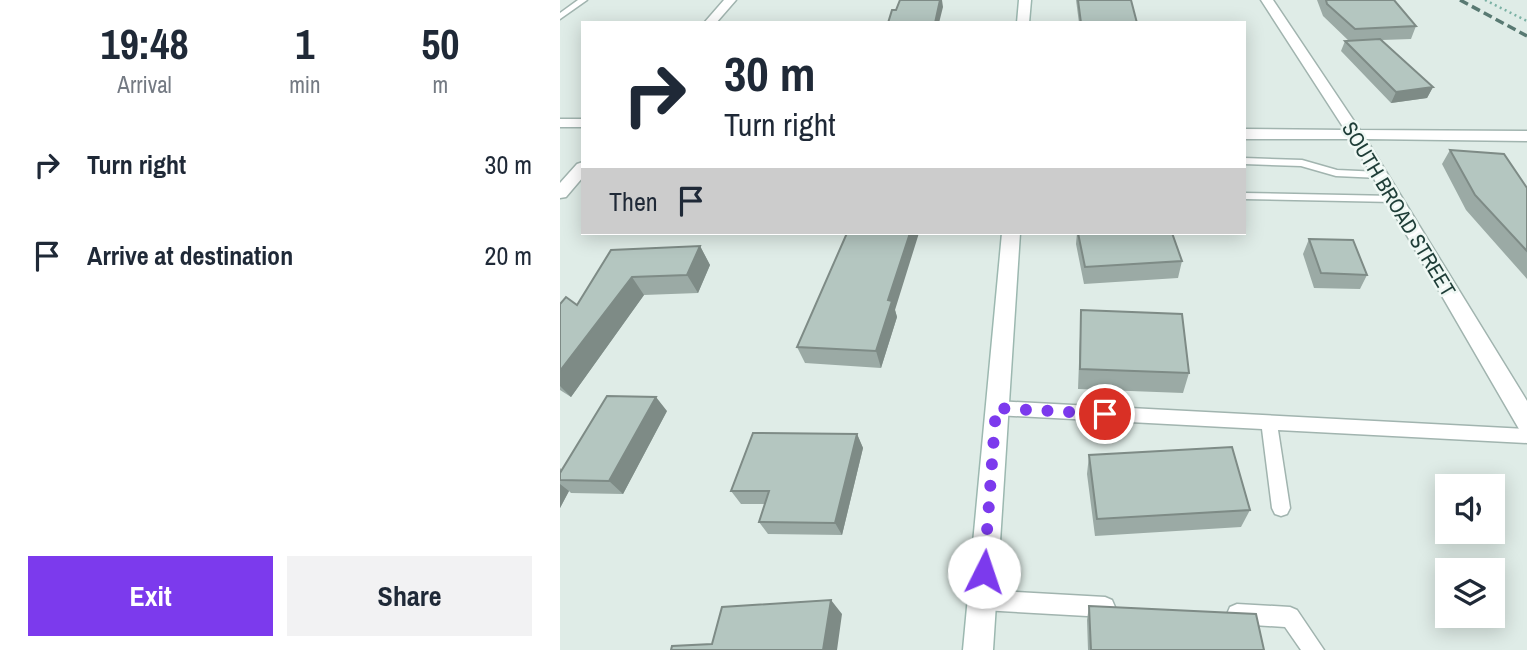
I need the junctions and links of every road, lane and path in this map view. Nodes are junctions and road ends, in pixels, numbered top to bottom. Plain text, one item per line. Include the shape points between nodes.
1 (583, 0) edge
2 (730, 0) edge
3 (1024, 0) edge
4 (1267, 0) edge
5 (1485, 0) edge
6 (560, 17) edge
7 (712, 21) edge
8 (1023, 21) edge
9 (1527, 21) edge
10 (560, 123) edge
11 (581, 123) edge
12 (1246, 134) edge
13 (1356, 135) junction
14 (1527, 136) edge
15 (1246, 161) edge
16 (581, 169) edge
17 (1380, 175) junction
18 (560, 193) edge
19 (1246, 196) edge
20 (1394, 200) junction
21 (1011, 235) edge
22 (996, 408) junction
23 (1527, 422) edge
24 (1269, 424) junction
25 (1527, 436) edge
26 (1281, 508) dead end
27 (982, 600) junction
28 (1122, 608) edge
29 (1220, 613) edge
30 (978, 650) edge
31 (1314, 650) edge

1 - 6 lane
2 - 7 street
3 - 8 street
4 - 13 street, SOUTH BROAD STREET
5 - 9 path
10 - 11 street
12 - 13 street
13 - 14 street
13 - 17 street, SOUTH BROAD STREET
15 - 17 lane via 1302,163 1336,173
16 - 18 street
17 - 20 street, SOUTH BROAD STREET
19 - 20 lane
20 - 23 street, SOUTH BROAD STREET
21 - 22 street
22 - 24 lane
22 - 27 street
24 - 25 lane
24 - 26 lane
27 - 28 lane
27 - 30 street
29 - 31 lane via 1290,618

